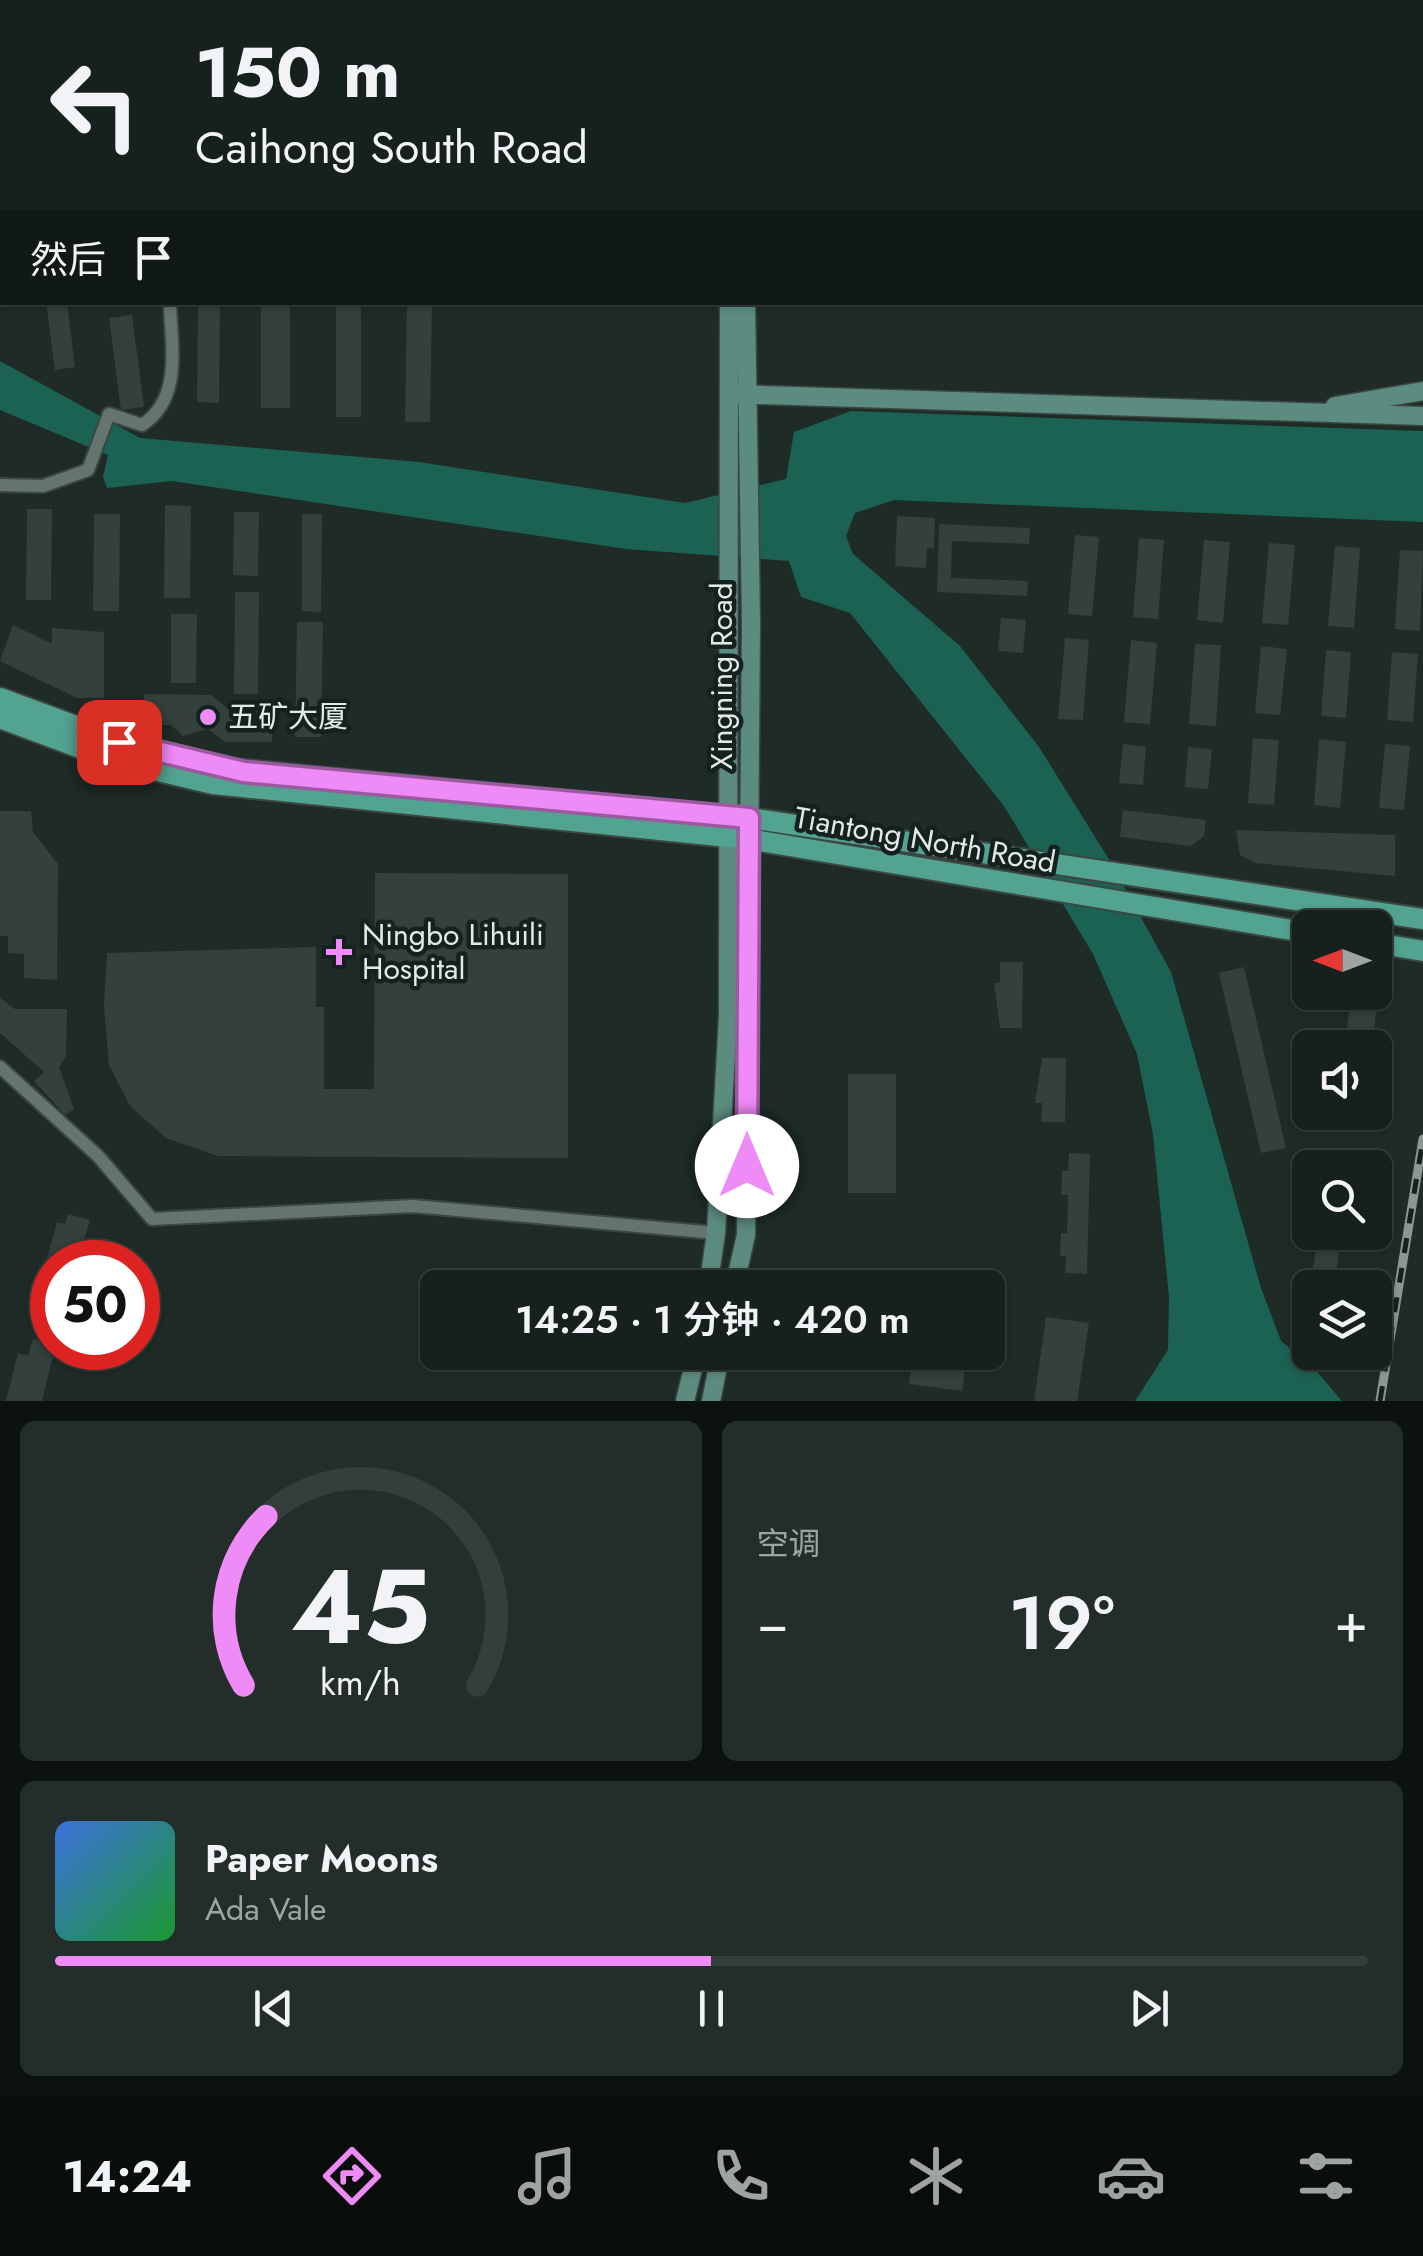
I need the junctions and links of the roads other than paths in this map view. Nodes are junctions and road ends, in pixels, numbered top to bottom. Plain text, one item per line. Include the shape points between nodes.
1 (170, 305) edge
2 (728, 305) edge
3 (746, 305) edge
4 (1423, 391) edge
5 (737, 394) junction
6 (1313, 409) junction
7 (1423, 416) edge
8 (0, 484) edge
9 (0, 698) edge
10 (0, 718) edge
11 (739, 827) junction
12 (1423, 918) edge
13 (1292, 930) edge
14 (1392, 946) edge
15 (1423, 951) edge
16 (0, 1067) edge
17 (716, 1233) junction
18 (711, 1270) edge
19 (738, 1270) edge
20 (693, 1370) edge
21 (717, 1370) edge
22 (685, 1401) edge
23 (711, 1401) edge

1 - 8 street via 172,374 160,413 142,425 110,414 88,470 43,486
2 - 5 main road, Xingning Road
3 - 5 main road, Xingning Road
4 - 6 main road
5 - 6 main road
5 - 11 main road, Xingning Road via 730,622
5 - 11 main road, Xingning Road via 751,622
6 - 7 main road
9 - 11 main road via 119,742 213,767
10 - 11 main road, Tiantong North Road via 112,760 213,784
11 - 12 main road, Tiantong North Road
11 - 13 main road, Tiantong North Road via 1036,890
11 - 17 main road, Xingning Road
11 - 19 main road, Xingning Road via 746,1235
14 - 15 main road
16 - 17 street via 98,1156 152,1218 413,1206
17 - 18 main road, Xingning Road
20 - 22 main road
21 - 23 main road

